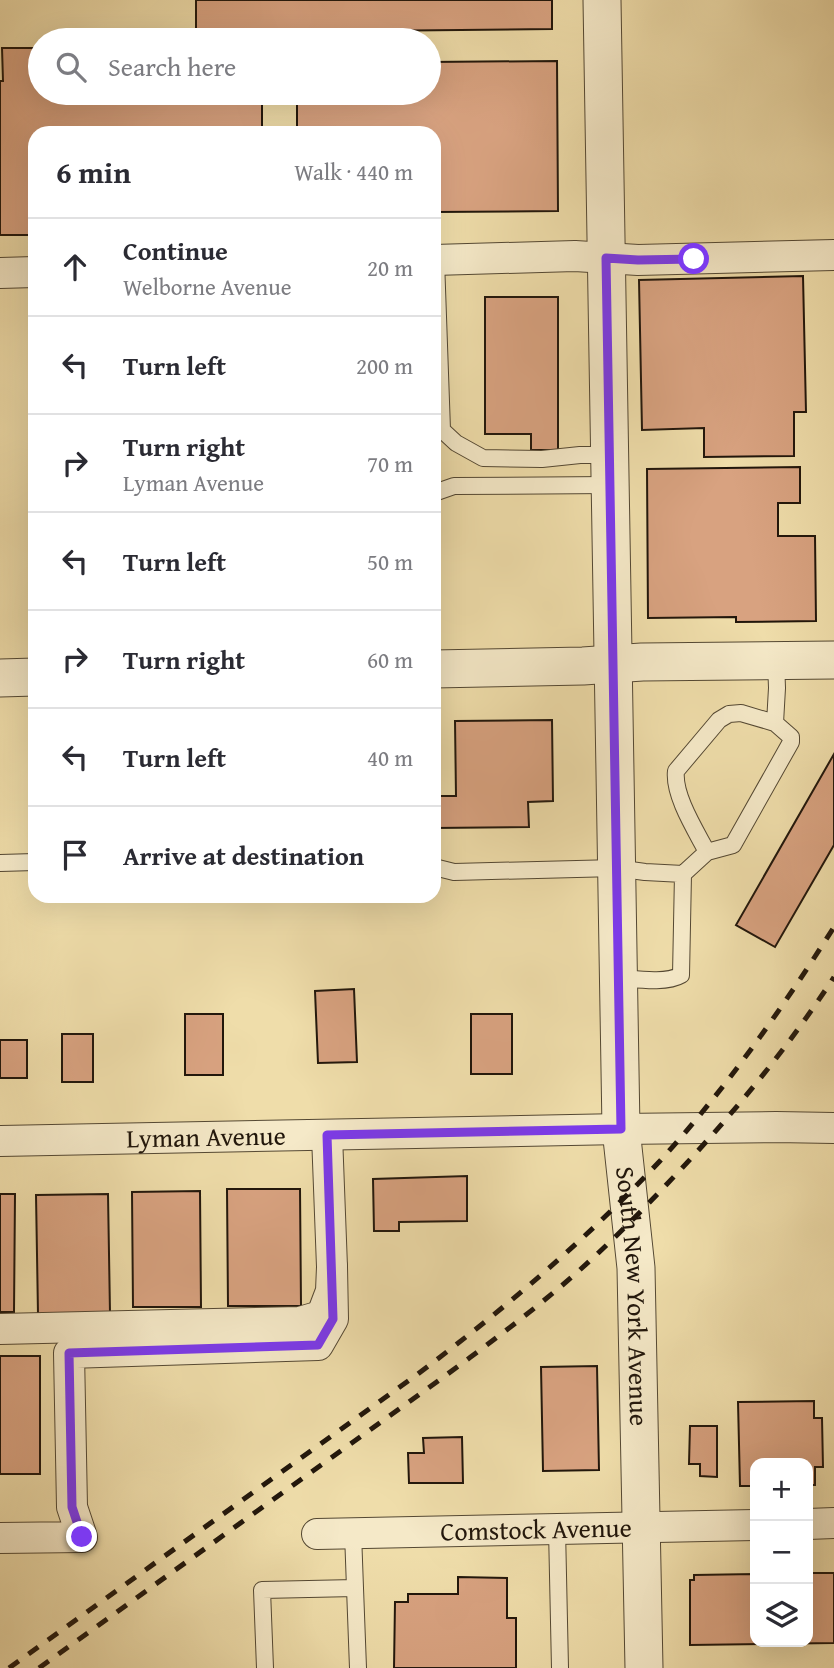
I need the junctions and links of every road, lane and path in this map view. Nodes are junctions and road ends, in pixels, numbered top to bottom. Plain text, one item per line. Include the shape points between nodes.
1 (602, 0) edge
2 (834, 255) edge
3 (606, 258) junction
4 (441, 260) edge
5 (28, 272) edge
6 (0, 273) edge
7 (441, 406) edge
8 (609, 470) junction
9 (441, 491) edge
10 (834, 660) edge
11 (776, 661) junction
12 (613, 664) junction
13 (441, 670) edge
14 (28, 677) edge
15 (0, 678) edge
16 (775, 723) junction
17 (706, 852) junction
18 (28, 862) edge
19 (0, 863) edge
20 (441, 869) edge
21 (616, 869) junction
22 (683, 874) junction
23 (618, 978) junction
24 (834, 1128) edge
25 (621, 1129) junction
26 (327, 1135) junction
27 (0, 1141) edge
28 (332, 1267) junction
29 (0, 1329) edge
30 (813, 1524) edge
31 (834, 1524) edge
32 (750, 1525) edge
33 (642, 1527) junction
34 (557, 1529) junction
35 (353, 1533) junction
36 (317, 1534) dead end
37 (0, 1538) edge
38 (355, 1588) junction
39 (265, 1668) edge
40 (358, 1668) edge
41 (560, 1668) edge
42 (644, 1668) edge

1 - 3 street, South New York Avenue
2 - 3 street
3 - 4 street
3 - 8 street, South New York Avenue
5 - 6 street
7 - 8 lane via 442,430 483,458 580,455
8 - 9 lane
8 - 12 street, South New York Avenue
10 - 11 street
11 - 12 street
11 - 16 lane
12 - 13 street
12 - 21 street, South New York Avenue
14 - 15 street
16 - 17 lane via 791,742 733,845
16 - 17 lane via 729,713 676,771 687,814
17 - 22 lane
18 - 19 lane
20 - 21 lane
21 - 22 lane
21 - 23 street, South New York Avenue
22 - 23 lane via 681,975 667,980
23 - 25 street, South New York Avenue
24 - 25 street, Lyman Avenue
25 - 26 street, Lyman Avenue
25 - 33 street, South New York Avenue via 636,1268
26 - 27 street, Lyman Avenue
26 - 28 street
28 - 29 street via 331,1291 323,1312 300,1322
28 - 37 street via 333,1319 318,1345 69,1353 72,1507 82,1537
30 - 31 street
32 - 33 street, Comstock Avenue
33 - 34 street, Comstock Avenue
33 - 42 street, South New York Avenue
34 - 35 street, Comstock Avenue
34 - 41 lane
35 - 36 street, Comstock Avenue
35 - 38 lane
38 - 39 lane via 262,1590
38 - 40 lane

